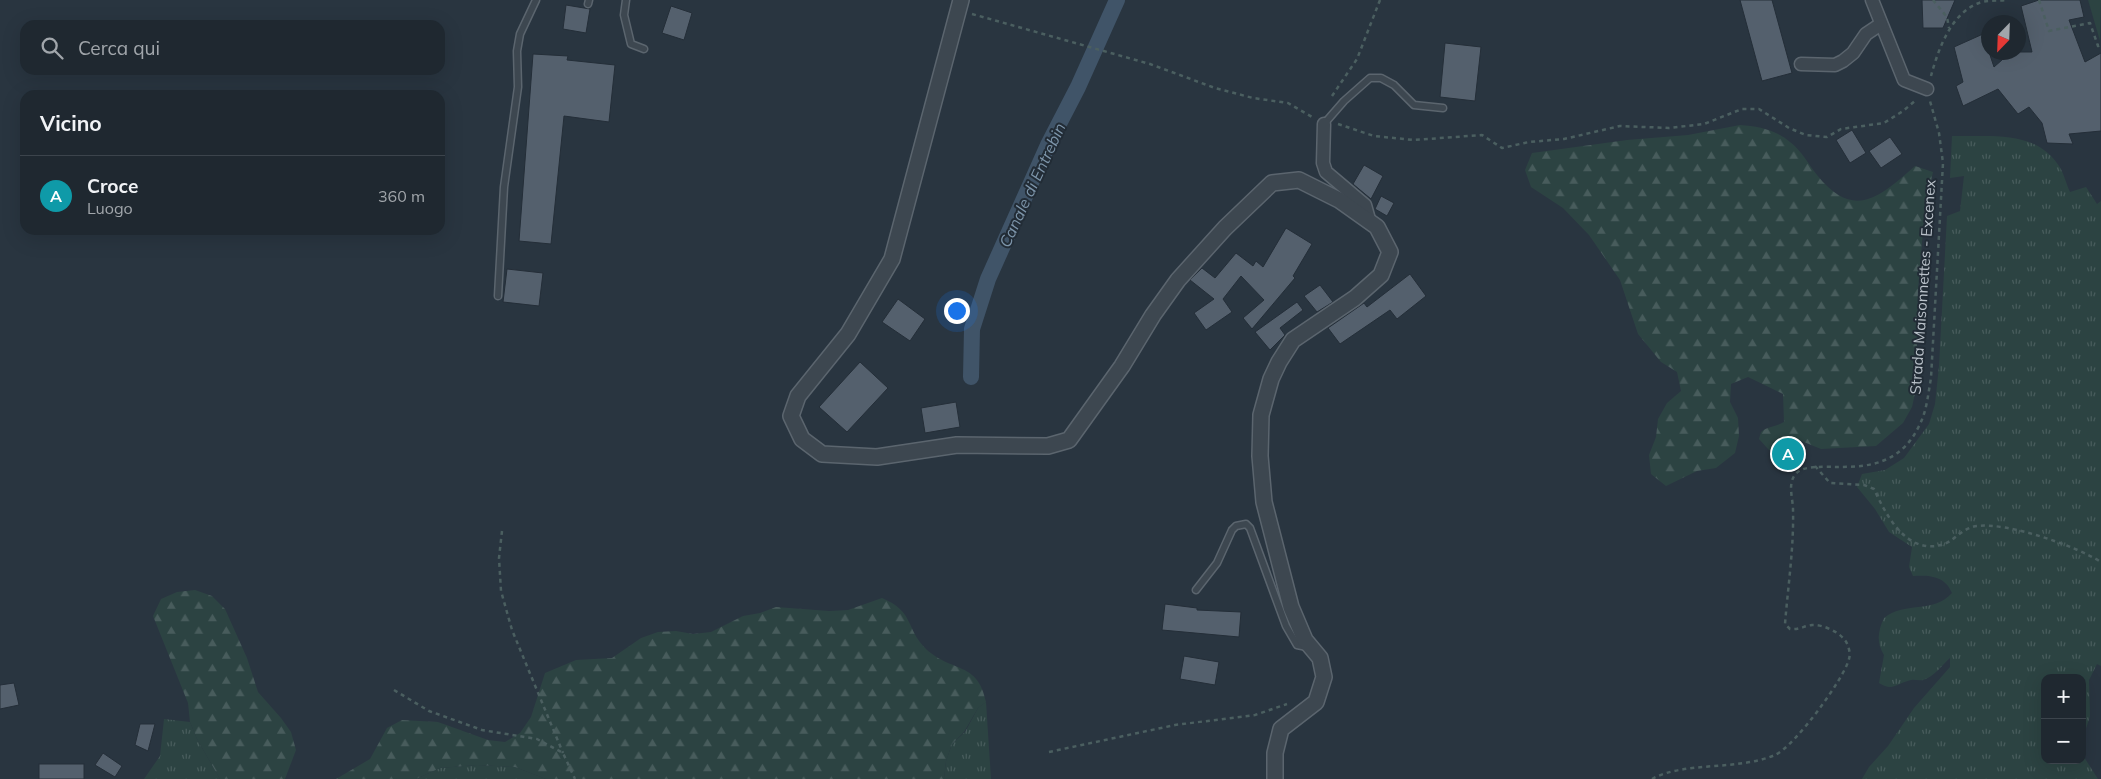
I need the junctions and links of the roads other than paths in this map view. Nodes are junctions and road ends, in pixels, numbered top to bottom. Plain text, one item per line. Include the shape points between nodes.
1 (536, 0) edge
2 (626, 0) edge
3 (1872, 0) edge
4 (961, 1) edge
5 (1881, 24) junction
6 (644, 49) dead end
7 (1801, 64) dead end
8 (1927, 90) road end
9 (1443, 108) dead end
10 (1324, 124) joint
11 (1370, 222) junction
12 (498, 296) dead end
13 (1196, 590) dead end
14 (1313, 649) junction
15 (1274, 779) edge

1 - 12 lane via 520,34 517,52 518,87 504,187
2 - 6 lane via 624,15 631,44
3 - 5 street
4 - 11 street via 892,258 848,334 798,396 791,416 802,439 822,454 877,457 957,446 1048,446 1069,440 1178,280 1272,183 1299,180 1339,200
5 - 7 street via 1866,34 1843,61 1835,65
5 - 8 street via 1904,80
9 - 10 lane via 1414,105 1394,84 1381,78 1370,78
10 - 11 street via 1323,163 1326,172 1366,205
11 - 14 street via 1377,227 1390,252 1381,275 1355,298 1293,340 1271,379 1262,415 1260,456 1264,502 1291,607 1305,640
13 - 14 lane via 1217,563 1232,530 1246,524 1286,626 1297,644
14 - 15 street via 1320,658 1324,678 1316,702 1281,729 1275,753

